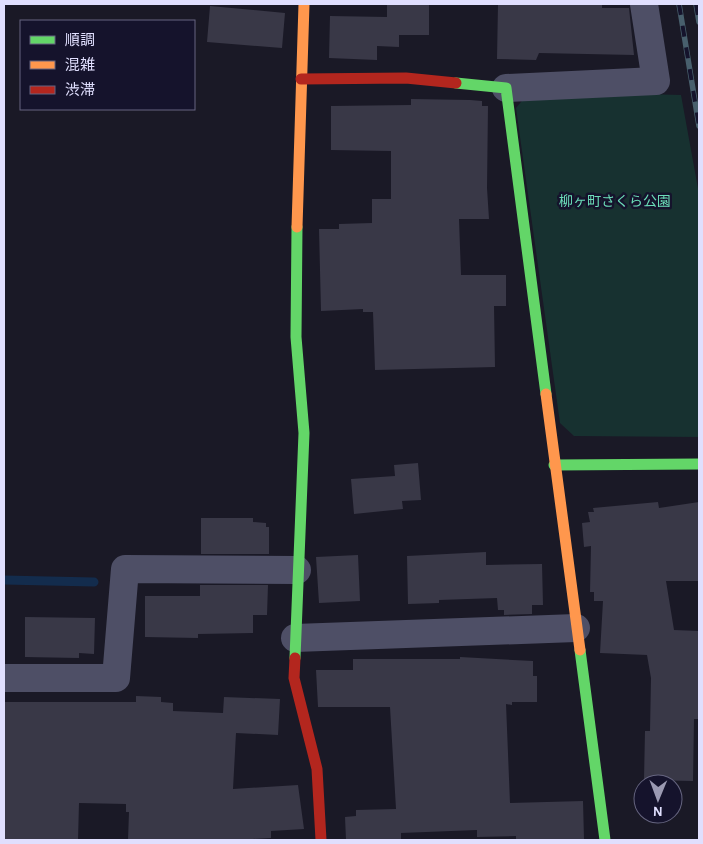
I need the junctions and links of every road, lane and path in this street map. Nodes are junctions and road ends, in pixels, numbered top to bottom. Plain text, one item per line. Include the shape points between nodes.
1 (304, 4) edge
2 (644, 4) edge
3 (301, 78) junction
4 (506, 88) junction
5 (699, 464) edge
6 (554, 465) junction
7 (297, 570) junction
8 (576, 628) junction
9 (295, 638) junction
10 (4, 678) edge
11 (321, 840) edge
12 (605, 840) edge

1 - 3 street
2 - 4 street via 656,81
3 - 4 street via 406,78
3 - 7 street via 296,337 304,433
4 - 6 street
5 - 6 street
6 - 8 street
7 - 9 street
7 - 10 street via 126,569 116,678
8 - 9 street
8 - 12 street
9 - 11 street via 294,678 317,769

